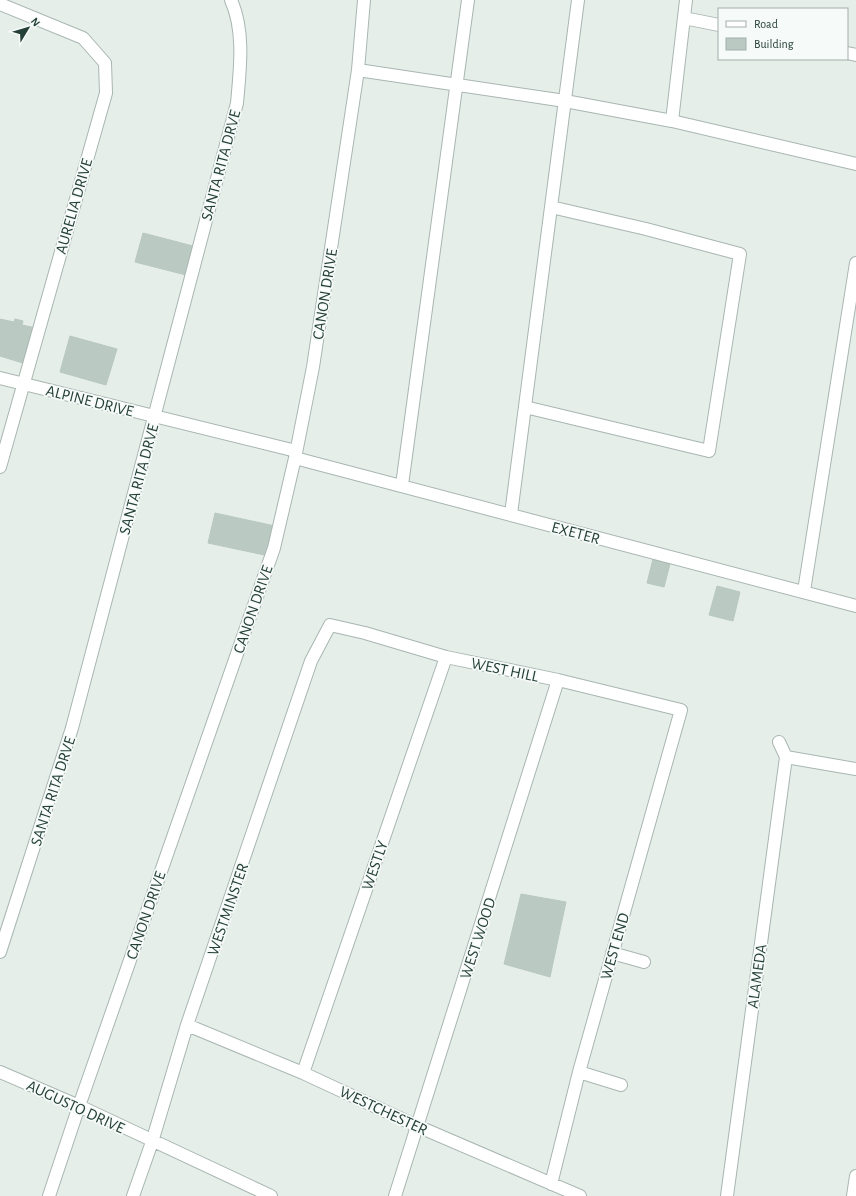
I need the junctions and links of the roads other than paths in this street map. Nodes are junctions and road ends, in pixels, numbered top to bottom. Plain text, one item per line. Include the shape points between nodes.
1 (231, 0) edge
2 (364, 0) edge
3 (468, 0) edge
4 (578, 0) edge
5 (686, 0) edge
6 (0, 4) edge
7 (684, 18) junction
8 (718, 25) edge
9 (358, 70) junction
10 (457, 85) junction
11 (565, 101) junction
12 (672, 121) junction
13 (856, 164) edge
14 (551, 207) junction
15 (856, 263) edge
16 (0, 378) edge
17 (23, 383) junction
18 (525, 407) junction
19 (154, 416) junction
20 (296, 455) junction
21 (0, 467) edge
22 (402, 485) junction
23 (511, 514) junction
24 (804, 591) junction
25 (856, 606) edge
26 (330, 625) joint
27 (446, 657) junction
28 (558, 680) junction
29 (681, 710) joint
30 (779, 742) dead end
31 (786, 757) junction
32 (856, 769) edge
33 (0, 952) edge
34 (612, 953) junction
35 (644, 962) dead end
36 (187, 1025) junction
37 (0, 1072) edge
38 (579, 1072) junction
39 (302, 1073) junction
40 (621, 1085) dead end
41 (79, 1106) junction
42 (417, 1126) junction
43 (152, 1142) junction
44 (856, 1176) edge
45 (551, 1184) junction
46 (49, 1196) edge
47 (134, 1196) edge
48 (271, 1196) edge
49 (395, 1196) edge
50 (580, 1196) edge
51 (727, 1196) edge
52 (853, 1196) edge

1 - 19 street, SANTA RITA DRVE via 237,12 241,58 236,103
2 - 9 street, CANON DRIVE
3 - 10 street
4 - 11 street
5 - 7 street
6 - 17 street, AURELIA DRIVE via 83,38 105,63 106,93
7 - 8 street
7 - 12 street
9 - 10 street
9 - 20 street, CANON DRIVE via 313,367
10 - 11 street
10 - 22 street
11 - 12 street
11 - 14 street
12 - 13 street
14 - 18 street
14 - 18 street via 740,254 709,451
15 - 24 street
16 - 17 street, ALPINE DRIVE
17 - 19 street, ALPINE DRIVE
17 - 21 street, AURELIA DRIVE
18 - 23 street
19 - 20 street, ALPINE DRIVE
19 - 33 street, SANTA RITA DRVE via 72,728
20 - 22 street, EXETER
20 - 41 street, CANON DRIVE via 274,548
22 - 23 street, EXETER
23 - 24 street, EXETER
24 - 25 street, EXETER
26 - 27 street, WEST HILL
26 - 36 street, WESTMINSTER via 311,661
27 - 28 street, WEST HILL
27 - 39 street, WESTLY
28 - 29 street, WEST HILL
28 - 42 street, WEST WOOD
29 - 34 street, WEST END
30 - 31 street
31 - 32 street
31 - 51 street, ALAMEDA
34 - 35 street
34 - 38 street, WEST END
36 - 39 street, WESTCHESTER
36 - 43 street, WESTMINSTER
37 - 41 street, AUGUSTO DRIVE
38 - 40 street
38 - 45 street, WEST END
39 - 42 street, WESTCHESTER
41 - 43 street, AUGUSTO DRIVE
41 - 46 street, CANON DRIVE
42 - 45 street, WESTCHESTER
42 - 49 street, WEST WOOD
43 - 47 street, WESTMINSTER
43 - 48 street, AUGUSTO DRIVE
44 - 52 street
45 - 50 street, WESTCHESTER

